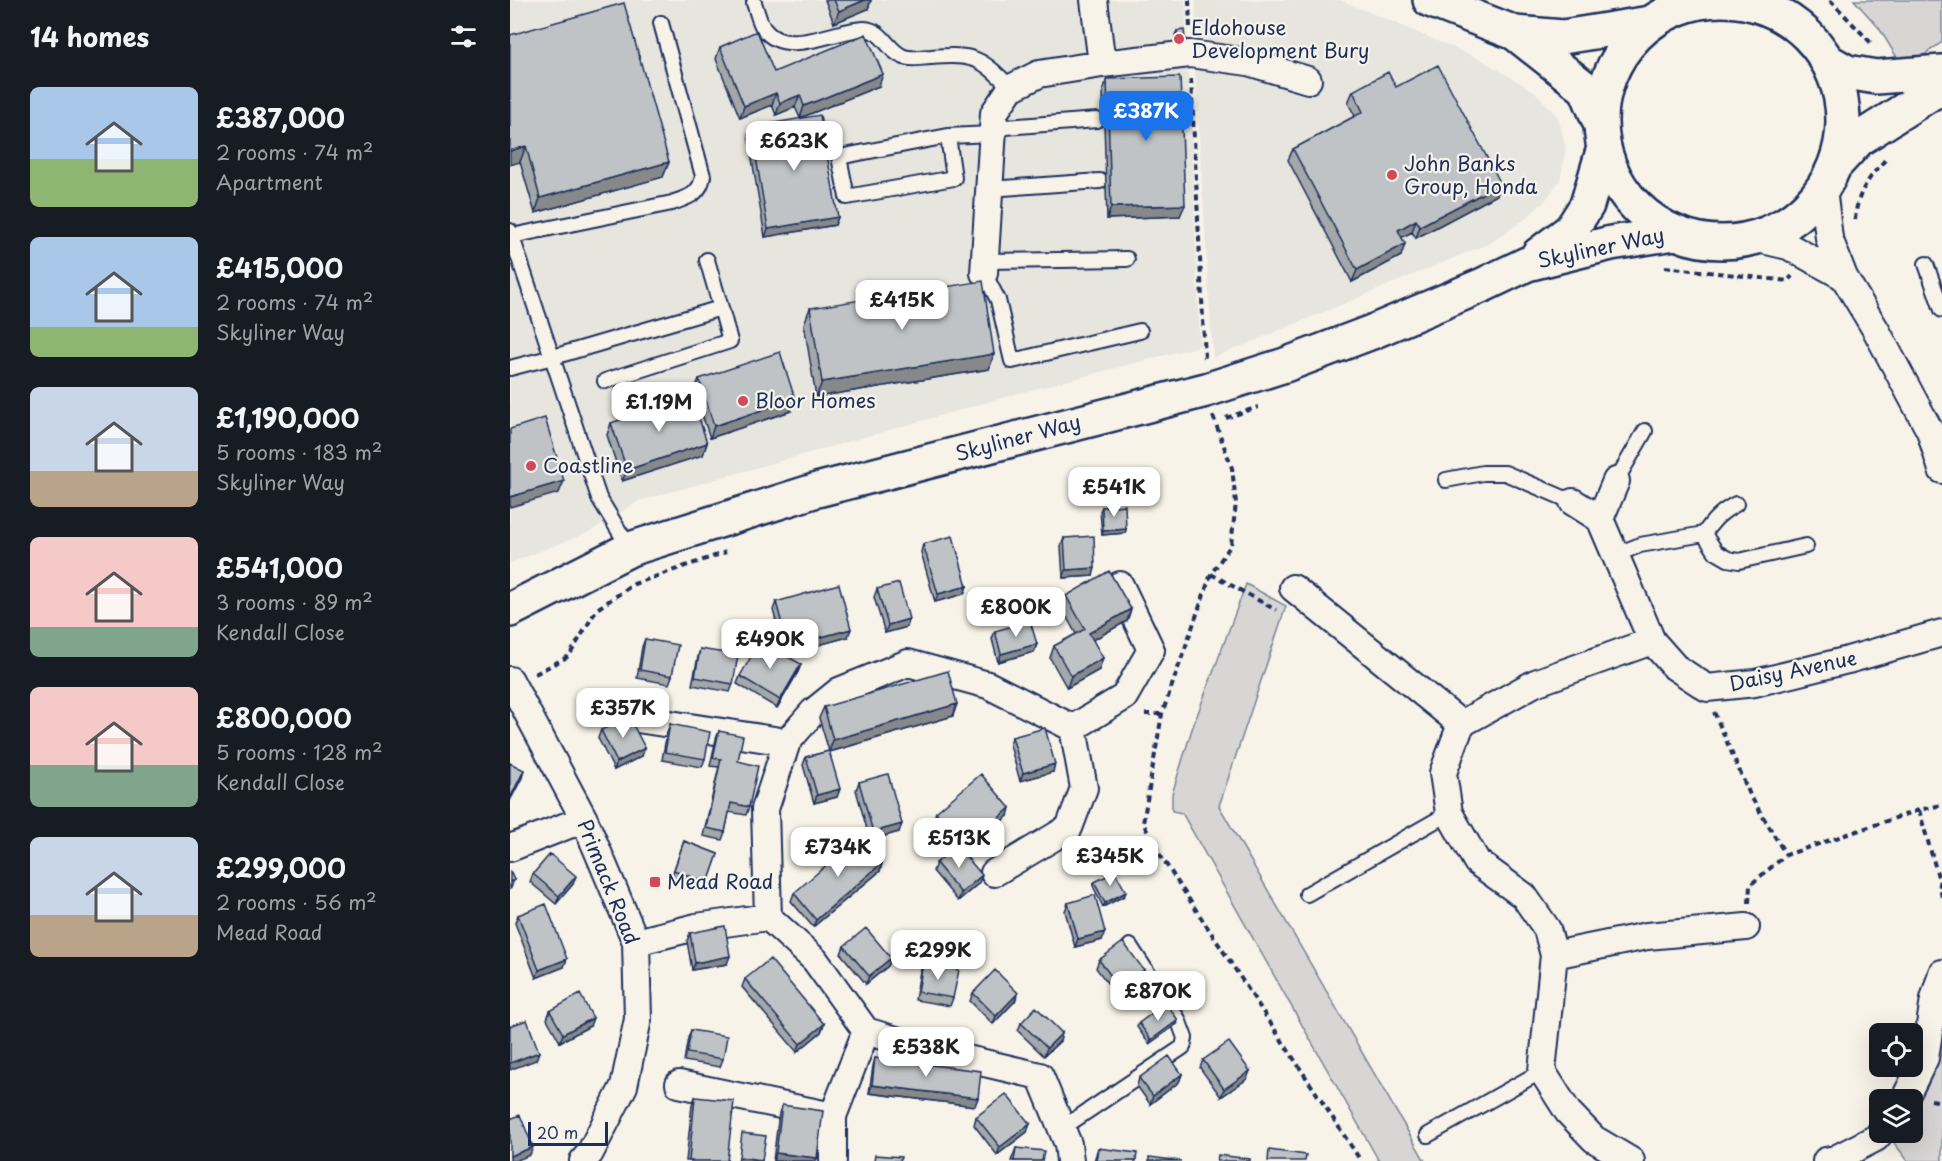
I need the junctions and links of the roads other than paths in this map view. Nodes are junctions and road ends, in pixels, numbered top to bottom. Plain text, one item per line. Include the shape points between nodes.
1 (1094, 0) edge
2 (1430, 0) edge
3 (1790, 0) edge
4 (754, 3) dead end
5 (1671, 11) edge
6 (661, 23) dead end
7 (1515, 33) junction
8 (1819, 50) junction
9 (1102, 64) junction
10 (1942, 72) edge
11 (1308, 80) dead end
12 (1011, 88) junction
13 (1942, 89) edge
14 (1098, 120) dead end
15 (992, 131) junction
16 (948, 136) junction
17 (1602, 137) junction
18 (1829, 177) junction
19 (1100, 181) dead end
20 (989, 189) junction
21 (511, 233) edge
22 (1675, 233) junction
23 (1754, 238) junction
24 (1127, 259) dead end
25 (707, 260) dead end
26 (1527, 264) junction
27 (1926, 264) dead end
28 (984, 267) junction
29 (1844, 277) junction
30 (722, 308) junction
31 (1942, 310) edge
32 (1140, 331) dead end
33 (552, 357) junction
34 (510, 368) edge
35 (605, 381) dead end
36 (1936, 428) edge
37 (1645, 431) dead end
38 (1942, 470) edge
39 (1446, 480) dead end
40 (1616, 481) joint
41 (1573, 502) joint
42 (1736, 504) dead end
43 (1600, 519) junction
44 (1704, 534) junction
45 (1806, 546) dead end
46 (630, 549) junction
47 (1615, 555) junction
48 (1120, 585) edge
49 (1293, 588) dead end
50 (510, 610) edge
51 (1942, 633) edge
52 (1652, 641) junction
53 (510, 680) edge
54 (618, 716) dead end
55 (1461, 724) junction
56 (1073, 728) junction
57 (787, 742) junction
58 (1449, 813) junction
59 (584, 819) junction
60 (510, 848) edge
61 (994, 873) dead end
62 (1307, 894) dead end
63 (768, 917) junction
64 (1746, 927) road end
65 (636, 942) junction
66 (1130, 946) dead end
67 (1554, 956) junction
68 (1942, 973) edge
69 (866, 1031) junction
70 (1542, 1071) junction
71 (679, 1084) dead end
72 (1910, 1089) edge
73 (832, 1116) junction
74 (1061, 1129) junction
75 (1428, 1135) dead end
76 (1869, 1142) edge
77 (584, 1161) edge
78 (833, 1161) edge
79 (1070, 1161) edge
80 (1630, 1161) edge
81 (1826, 1161) edge

1 - 9 street
2 - 7 street
3 - 8 street
4 - 12 lane via 764,29 778,41 820,39 862,29 875,31 898,55 908,58 972,57 989,66
5 - 7 street via 1563,37
5 - 8 street via 1712,0 1750,3 1784,17
5 - 17 street, Skyliner Way via 1623,51 1605,85
6 - 21 lane via 703,176 702,186 691,196 672,203
7 - 17 street via 1586,89
8 - 10 street via 1848,72 1876,77
8 - 18 street via 1837,84 1843,111 1842,139
9 - 11 street via 1190,54 1248,62
9 - 12 street via 1039,74
12 - 15 street via 994,112
13 - 18 street via 1859,139
14 - 15 lane
15 - 16 lane
15 - 20 street
16 - 16 lane via 839,157 847,197 954,178
17 - 22 street via 1618,185 1643,214
17 - 26 street, Skyliner Way via 1587,205 1571,230
18 - 23 street via 1804,210 1781,227
18 - 29 street via 1828,238
19 - 20 lane
20 - 28 street
21 - 33 lane
22 - 23 street via 1714,242
22 - 26 street, Skyliner Way via 1611,243
23 - 29 street via 1788,246
24 - 28 lane
25 - 30 lane
26 - 46 street, Skyliner Way via 1372,332 1285,365 1210,405 817,490
27 - 31 lane
28 - 32 lane via 998,300 1012,360
29 - 36 street
30 - 33 lane
30 - 35 lane via 730,341
33 - 34 lane
33 - 46 lane via 599,498
36 - 38 street
37 - 40 lane
39 - 41 lane via 1483,473 1505,474
40 - 43 street
41 - 43 street
42 - 44 lane via 1721,512
43 - 47 street, Daisy Avenue
44 - 45 lane via 1716,552 1739,561
44 - 47 lane via 1640,545
46 - 50 street, Skyliner Way
47 - 52 street, Daisy Avenue
48 - 56 street via 1151,650 1124,697
49 - 55 street
51 - 52 street, Daisy Avenue via 1755,683 1707,688 1675,667
52 - 55 street via 1535,682
53 - 59 street, Primack Road
54 - 57 street
55 - 58 street via 1443,773
56 - 57 street via 988,685 908,663 839,691 813,712
56 - 61 street via 1084,788 1068,828
57 - 63 street via 765,809
58 - 62 lane
58 - 67 street via 1477,862 1524,896 1547,929
59 - 60 street
59 - 65 street, Primack Road
63 - 65 street via 696,927
63 - 69 street via 815,960
64 - 67 street via 1647,936
65 - 77 street, Primack Road via 638,1019 624,1086
66 - 74 lane via 1178,1019 1185,1038 1183,1047
67 - 70 street
68 - 72 street via 1925,1058
69 - 73 street
69 - 74 street via 1040,1076
70 - 75 lane
70 - 80 street via 1568,1112 1594,1140
71 - 73 street
73 - 78 street
74 - 79 street
76 - 81 street

